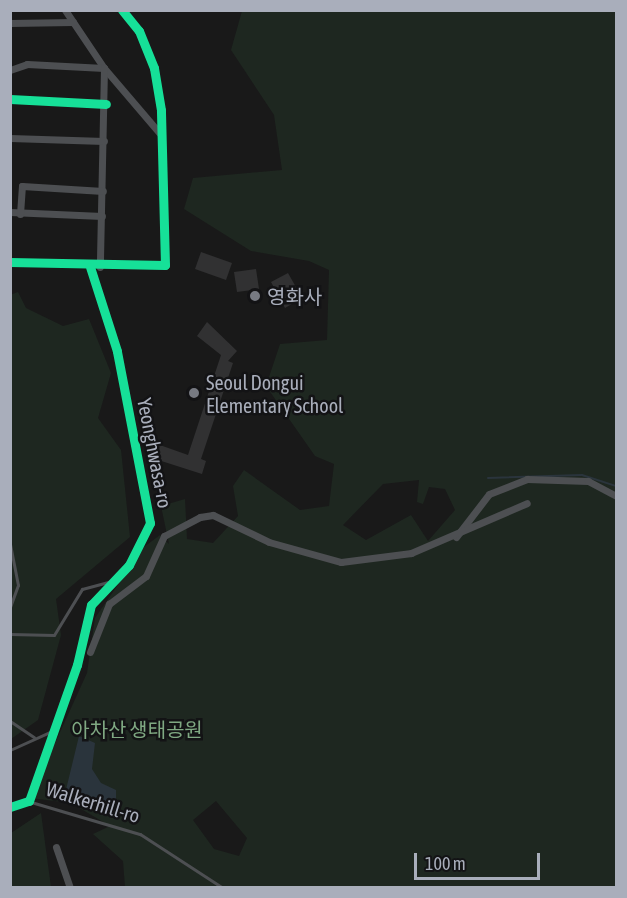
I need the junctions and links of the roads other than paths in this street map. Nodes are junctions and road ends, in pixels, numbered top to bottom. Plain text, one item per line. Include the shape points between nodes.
1 (65, 10) edge
2 (122, 10) edge
3 (73, 22) junction
4 (10, 23) edge
5 (104, 68) junction
6 (10, 70) edge
7 (10, 99) edge
8 (106, 104) junction
9 (162, 136) junction
10 (10, 138) edge
11 (104, 141) junction
12 (103, 191) junction
13 (10, 212) edge
14 (20, 214) junction
15 (102, 216) junction
16 (10, 262) edge
17 (95, 267) junction
18 (616, 495) edge
19 (527, 503) dead end
20 (456, 537) junction
21 (10, 544) edge
22 (110, 583) junction
23 (10, 607) edge
24 (10, 634) edge
25 (90, 652) dead end
26 (10, 721) edge
27 (52, 732) junction
28 (34, 737) junction
29 (10, 750) edge
30 (29, 801) junction
31 (10, 807) edge
32 (56, 847) dead end
33 (70, 888) edge
34 (223, 888) edge

1 - 3 street
2 - 9 street via 139,31 154,68
3 - 4 street
3 - 5 street
5 - 6 street via 27,64
5 - 8 street
5 - 9 street
7 - 8 street
8 - 11 street
9 - 17 street via 165,265
10 - 11 street
11 - 12 street
12 - 14 street via 22,186
12 - 15 street
13 - 14 street
14 - 15 street
15 - 17 street
16 - 17 street
17 - 22 street, Yeonghwasa-ro via 117,351 150,523 143,544
18 - 20 street via 588,481 527,479 489,494
19 - 20 street
20 - 25 street via 411,553 341,562 269,542 213,515 200,517 164,536 146,576 109,604
21 - 23 lane via 18,585
22 - 24 lane via 101,580 82,589 54,635
22 - 27 street, Yeonghwasa-ro via 91,605
26 - 28 lane
27 - 28 lane
27 - 30 street, Yeonghwasa-ro
28 - 29 lane
30 - 31 street, Walkerhill-ro
30 - 34 lane, Walkerhill-ro via 140,834
32 - 33 street

